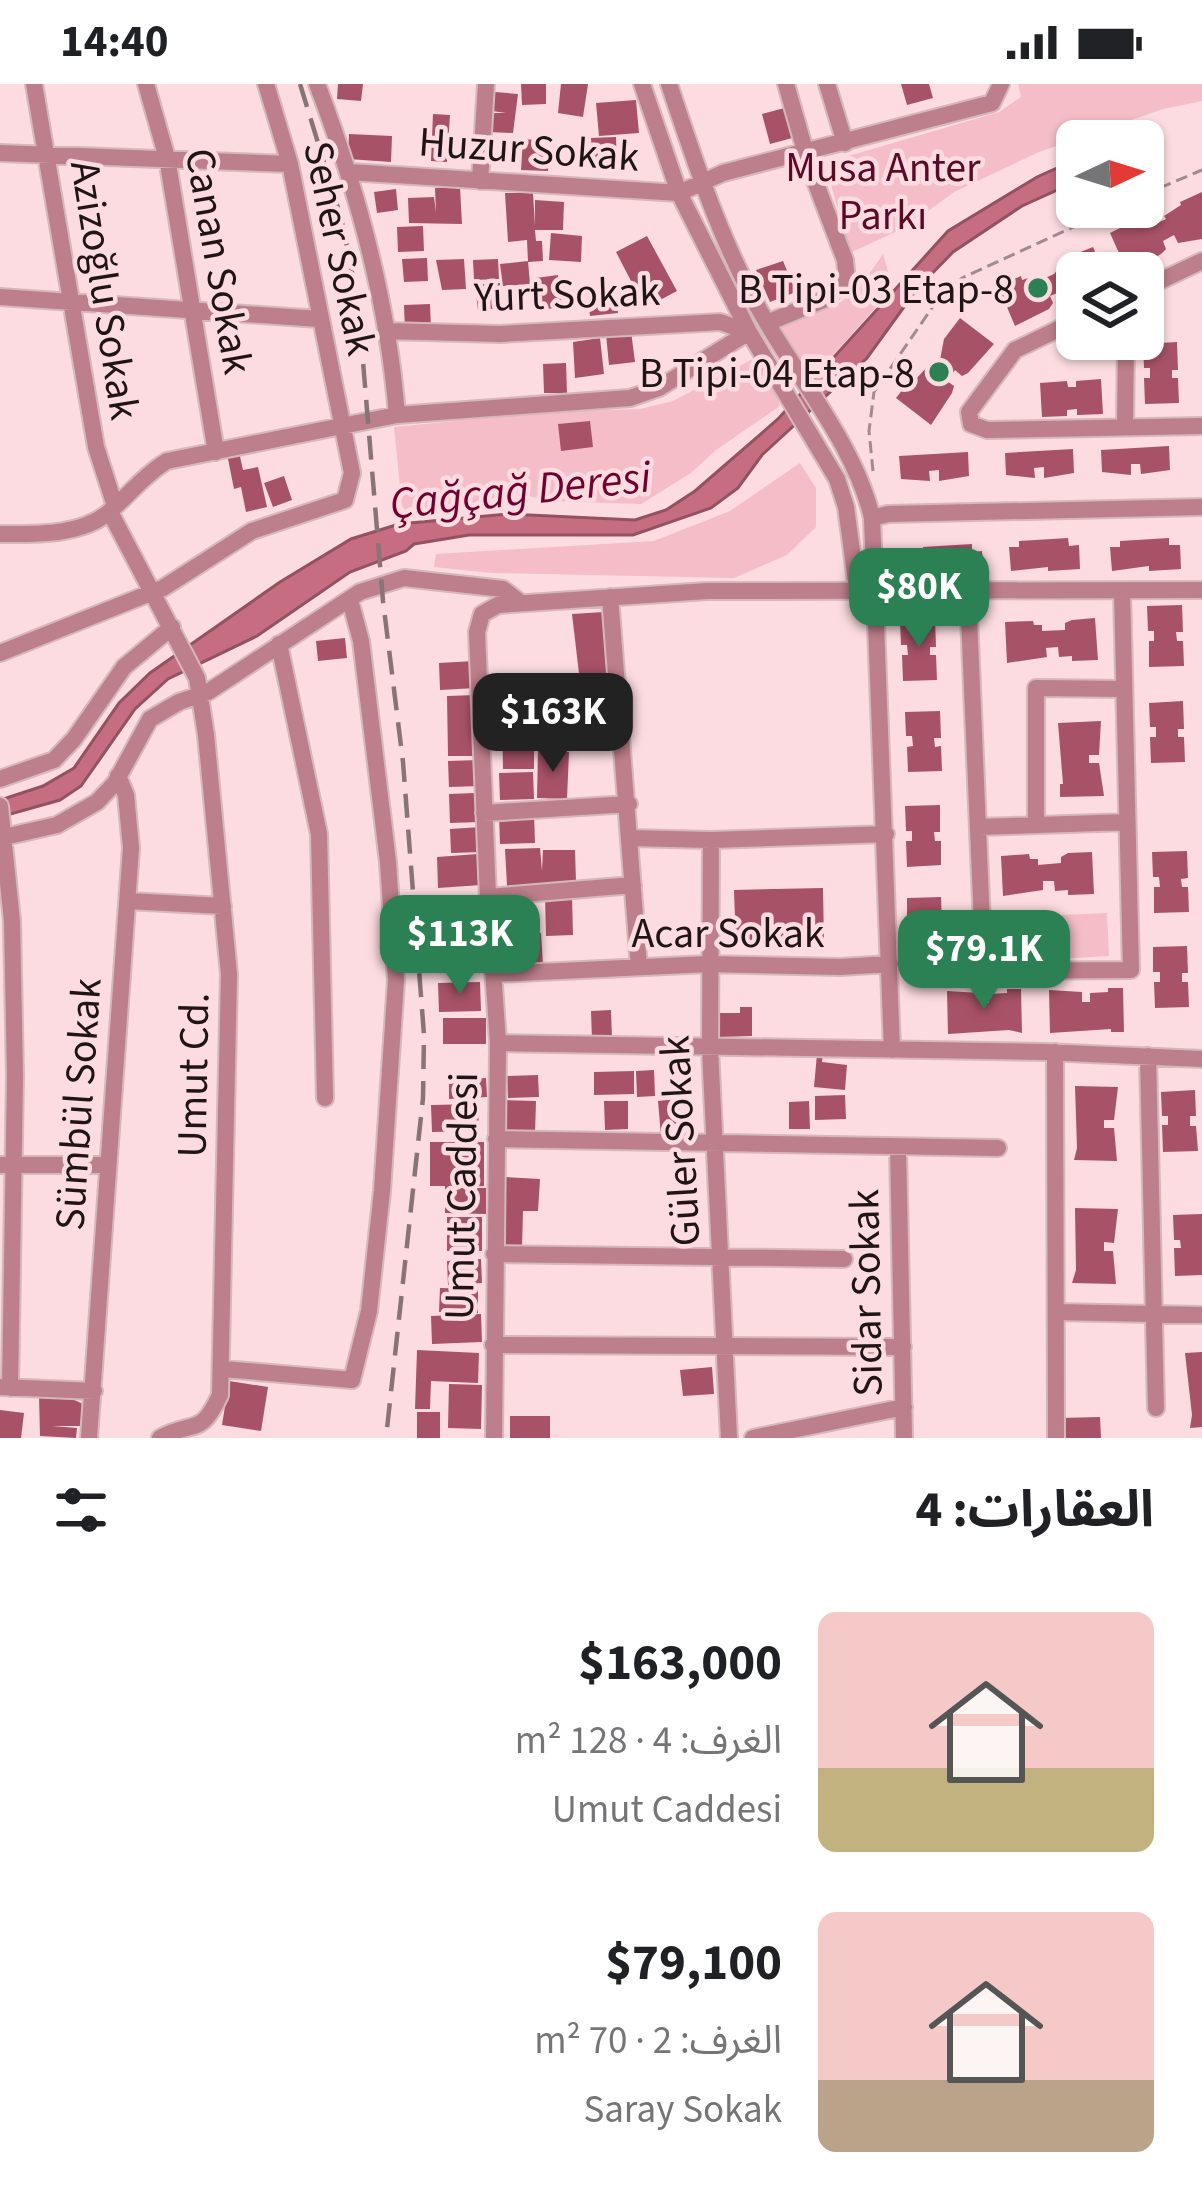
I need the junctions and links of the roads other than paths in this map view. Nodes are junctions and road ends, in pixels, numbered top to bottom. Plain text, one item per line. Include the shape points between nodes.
1 (34, 84) edge
2 (146, 84) edge
3 (266, 84) edge
4 (317, 84) edge
5 (486, 84) edge
6 (641, 84) edge
7 (669, 84) edge
8 (785, 84) edge
9 (827, 84) edge
10 (1001, 84) edge
11 (845, 143) junction
12 (807, 151) junction
13 (0, 153) edge
14 (47, 156) junction
15 (167, 158) junction
16 (290, 164) junction
17 (349, 172) junction
18 (480, 181) junction
19 (701, 182) junction
20 (679, 193) junction
21 (1202, 262) edge
22 (1164, 279) edge
23 (0, 297) edge
24 (72, 300) junction
25 (195, 311) junction
26 (319, 319) junction
27 (767, 323) junction
28 (1056, 330) edge
29 (386, 331) junction
30 (749, 332) junction
31 (1126, 360) edge
32 (398, 415) junction
33 (1202, 426) edge
34 (340, 427) junction
35 (1125, 427) junction
36 (216, 452) junction
37 (1202, 507) edge
38 (112, 509) junction
39 (872, 518) junction
40 (0, 534) edge
41 (877, 588) junction
42 (856, 589) junction
43 (1202, 590) edge
44 (1122, 591) junction
45 (154, 592) junction
46 (968, 593) junction
47 (610, 597) junction
48 (350, 600) junction
49 (521, 603) junction
50 (175, 634) junction
51 (279, 644) junction
52 (0, 653) edge
53 (198, 686) junction
54 (1124, 689) junction
55 (619, 712) junction
56 (481, 718) junction
57 (118, 776) junction
58 (0, 779) edge
59 (629, 804) junction
60 (0, 806) edge
61 (484, 813) junction
62 (1127, 822) junction
63 (1036, 825) junction
64 (978, 827) junction
65 (2, 834) edge
66 (886, 834) junction
67 (630, 838) junction
68 (712, 840) junction
69 (633, 885) junction
70 (488, 897) junction
71 (128, 901) junction
72 (223, 905) junction
73 (708, 964) junction
74 (890, 964) junction
75 (639, 967) junction
76 (495, 974) junction
77 (498, 1043) junction
78 (710, 1048) junction
79 (892, 1050) junction
80 (1055, 1052) junction
81 (1148, 1056) junction
82 (1202, 1059) edge
83 (326, 1098) dead end
84 (496, 1139) junction
85 (715, 1143) junction
86 (898, 1147) junction
87 (998, 1148) dead end
88 (7, 1165) edge
89 (107, 1165) junction
90 (494, 1254) junction
91 (720, 1256) junction
92 (844, 1258) dead end
93 (1056, 1312) junction
94 (1151, 1314) junction
95 (1202, 1315) edge
96 (493, 1345) junction
97 (724, 1347) junction
98 (903, 1347) junction
99 (223, 1369) junction
100 (5, 1387) edge
101 (94, 1391) junction
102 (904, 1407) junction
103 (1156, 1408) dead end
104 (89, 1438) edge
105 (160, 1438) edge
106 (494, 1438) edge
107 (729, 1438) edge
108 (753, 1438) edge
109 (904, 1438) edge
110 (1056, 1438) edge

1 - 14 street, Azizoğlu Sokak
2 - 15 street, Canan Sokak
3 - 16 street, Seher Sokak
4 - 17 street
5 - 18 street
6 - 20 street
7 - 19 street
8 - 12 street
9 - 11 street
10 - 11 street, Huzur Sokak via 992,103
11 - 12 street, Huzur Sokak
12 - 19 street, Huzur Sokak
12 - 27 street via 847,281
13 - 14 street
14 - 15 street
14 - 24 street, Azizoğlu Sokak
15 - 16 street
15 - 25 street, Canan Sokak
16 - 26 street, Seher Sokak
17 - 18 street, Huzur Sokak
17 - 29 street
18 - 20 street, Huzur Sokak
19 - 20 street, Huzur Sokak
19 - 27 street
20 - 30 street
21 - 22 street
23 - 24 street
24 - 25 street
24 - 38 street, Azizoğlu Sokak
25 - 26 street
25 - 36 street, Canan Sokak
26 - 34 street, Seher Sokak
27 - 39 street via 863,487
28 - 35 street via 1015,350 969,412 971,424
29 - 30 street, Yurt Sokak via 500,334 720,322
29 - 32 street
30 - 32 street via 630,398
30 - 42 street via 837,479
31 - 35 street
32 - 34 street
33 - 35 street
34 - 36 street
34 - 45 street, Seher Sokak via 352,473 346,500 252,532
36 - 38 street via 167,461
37 - 39 street
38 - 40 street via 73,530
38 - 45 street, Azizoğlu Sokak
39 - 41 street
41 - 42 street, Umut Caddesi
41 - 46 street, Umut Caddesi
41 - 66 street
42 - 47 street, Umut Caddesi
43 - 44 street, Umut Caddesi
44 - 46 street, Umut Caddesi
44 - 54 street
45 - 50 street, Umut Cd.
45 - 52 street
46 - 64 street
47 - 49 street, Umut Caddesi
47 - 55 street
48 - 49 street via 404,578 503,589
48 - 51 street
48 - 99 street via 397,980 368,1311 352,1380
49 - 56 street, Umut Caddesi via 482,614
50 - 53 street, Umut Cd.
50 - 58 street via 124,667 54,760
51 - 53 street
51 - 83 street via 319,834
53 - 57 street via 150,719
53 - 72 street, Umut Cd.
54 - 62 street
54 - 63 street via 1036,688
55 - 56 street
55 - 59 street
56 - 61 street, Umut Caddesi
57 - 65 street via 98,802 57,825
57 - 71 street, Sümbül Sokak via 131,848
59 - 61 street
59 - 67 street
60 - 65 street
61 - 70 street, Umut Caddesi
62 - 63 street
62 - 64 street via 1131,970 984,971
63 - 64 street
65 - 88 street via 12,921
66 - 68 street
66 - 74 street
67 - 68 street
67 - 69 street
68 - 73 street, Güler Sokak
69 - 70 street
69 - 75 street
70 - 76 street, Umut Caddesi
71 - 72 street
71 - 89 street, Sümbül Sokak
72 - 99 street, Umut Cd. via 230,974
73 - 74 street, Acar Sokak
73 - 75 street, Acar Sokak
73 - 78 street, Güler Sokak
74 - 79 street
75 - 76 street, Acar Sokak
76 - 77 street, Umut Caddesi
77 - 78 street
77 - 84 street, Umut Caddesi
78 - 79 street
78 - 85 street, Güler Sokak
79 - 80 street
80 - 81 street
80 - 93 street
81 - 82 street
81 - 94 street
84 - 85 street
84 - 90 street, Umut Caddesi
85 - 86 street
85 - 91 street, Güler Sokak
86 - 87 street
86 - 98 street, Sidar Sokak
88 - 89 street
88 - 100 street
89 - 101 street, Sümbül Sokak
90 - 91 street
90 - 96 street, Umut Caddesi
91 - 92 street
91 - 97 street, Güler Sokak
93 - 94 street
93 - 110 street
94 - 95 street
94 - 103 street
96 - 97 street
96 - 106 street, Umut Caddesi
97 - 98 street
97 - 107 street, Güler Sokak
98 - 102 street, Sidar Sokak
99 - 105 street, Umut Cd. via 210,1417 198,1429
100 - 101 street
101 - 104 street, Sümbül Sokak
102 - 108 street
102 - 109 street, Sidar Sokak

